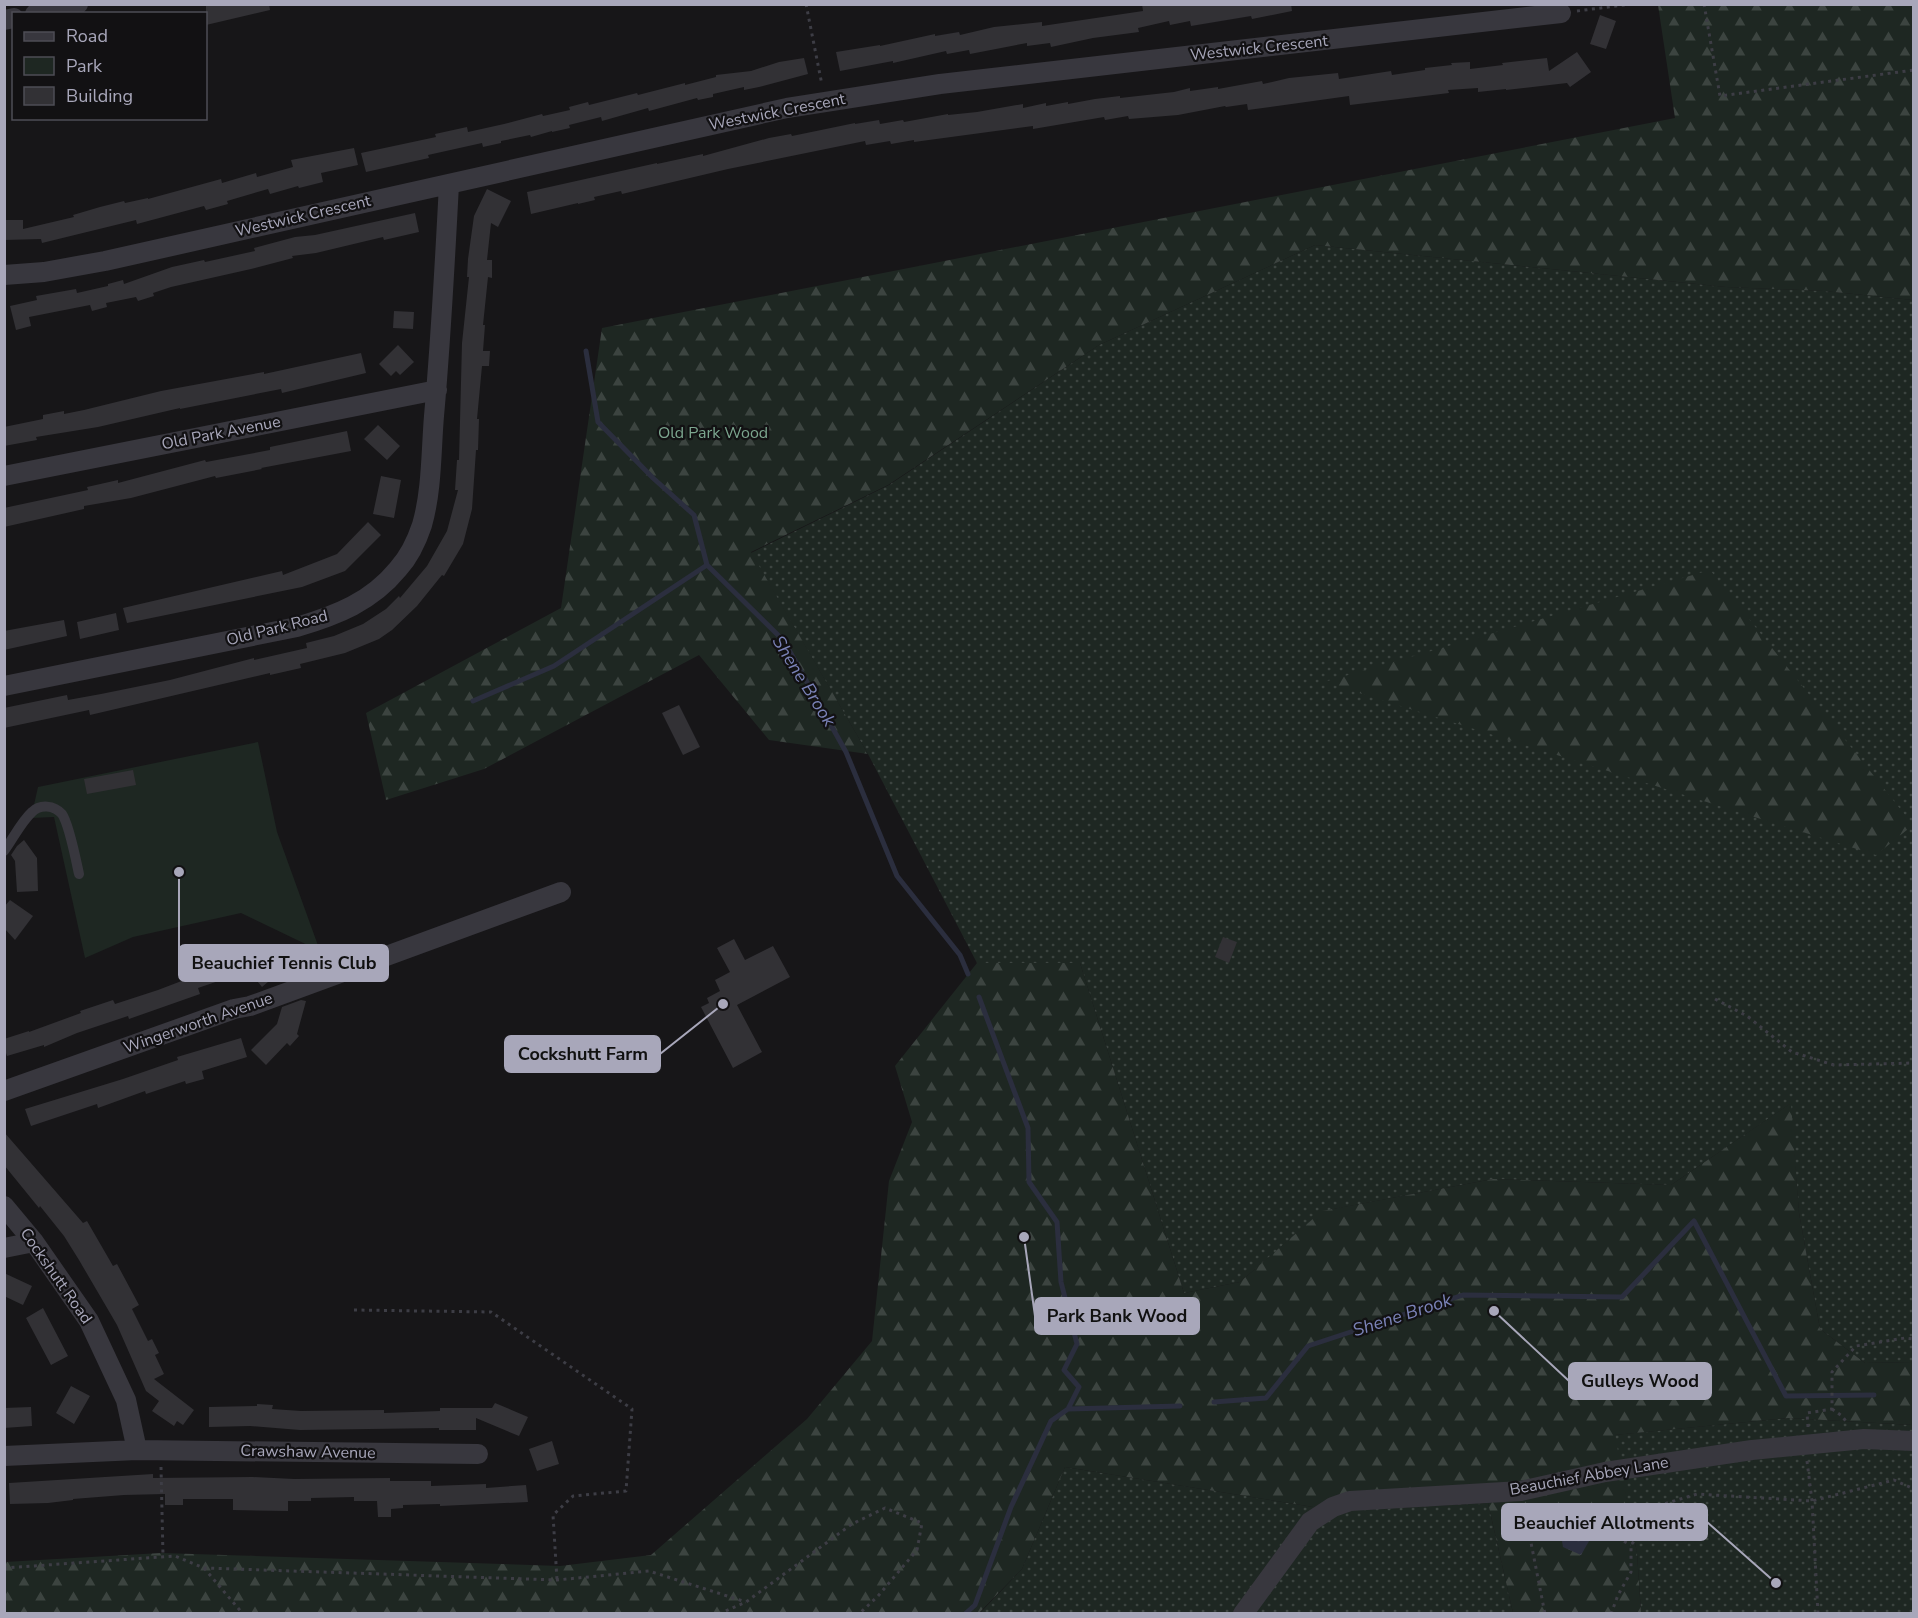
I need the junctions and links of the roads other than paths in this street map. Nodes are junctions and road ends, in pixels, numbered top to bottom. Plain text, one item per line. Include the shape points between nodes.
1 (78, 4) edge
2 (44, 12) edge
3 (1561, 13) road end
4 (449, 184) junction
5 (4, 275) edge
6 (437, 390) junction
7 (4, 476) edge
8 (4, 686) edge
9 (4, 851) edge
10 (79, 874) dead end
11 (561, 892) dead end
12 (4, 1091) edge
13 (4, 1206) edge
14 (34, 1242) junction
15 (4, 1248) edge
16 (1914, 1441) edge
17 (137, 1450) junction
18 (478, 1454) dead end
19 (4, 1456) edge
20 (1243, 1614) edge

1 - 2 street
3 - 4 street, Westwick Crescent via 940,84 826,101
4 - 5 street, Westwick Crescent via 105,261
4 - 6 street, Old Park Road
6 - 7 street, Old Park Avenue
6 - 8 street, Old Park Road via 421,527 398,569 358,604 297,627
9 - 10 lane via 31,813 50,806 61,813 67,826
11 - 12 street, Wingerworth Avenue
13 - 14 street, Cockshutt Road
14 - 15 street
14 - 17 street, Cockshutt Road via 89,1321 126,1400
16 - 20 street, Beauchief Abbey Lane via 1864,1439 1808,1444 1605,1472 1521,1491 1350,1501 1310,1522
17 - 18 street, Crawshaw Avenue
17 - 19 street, Crawshaw Avenue

